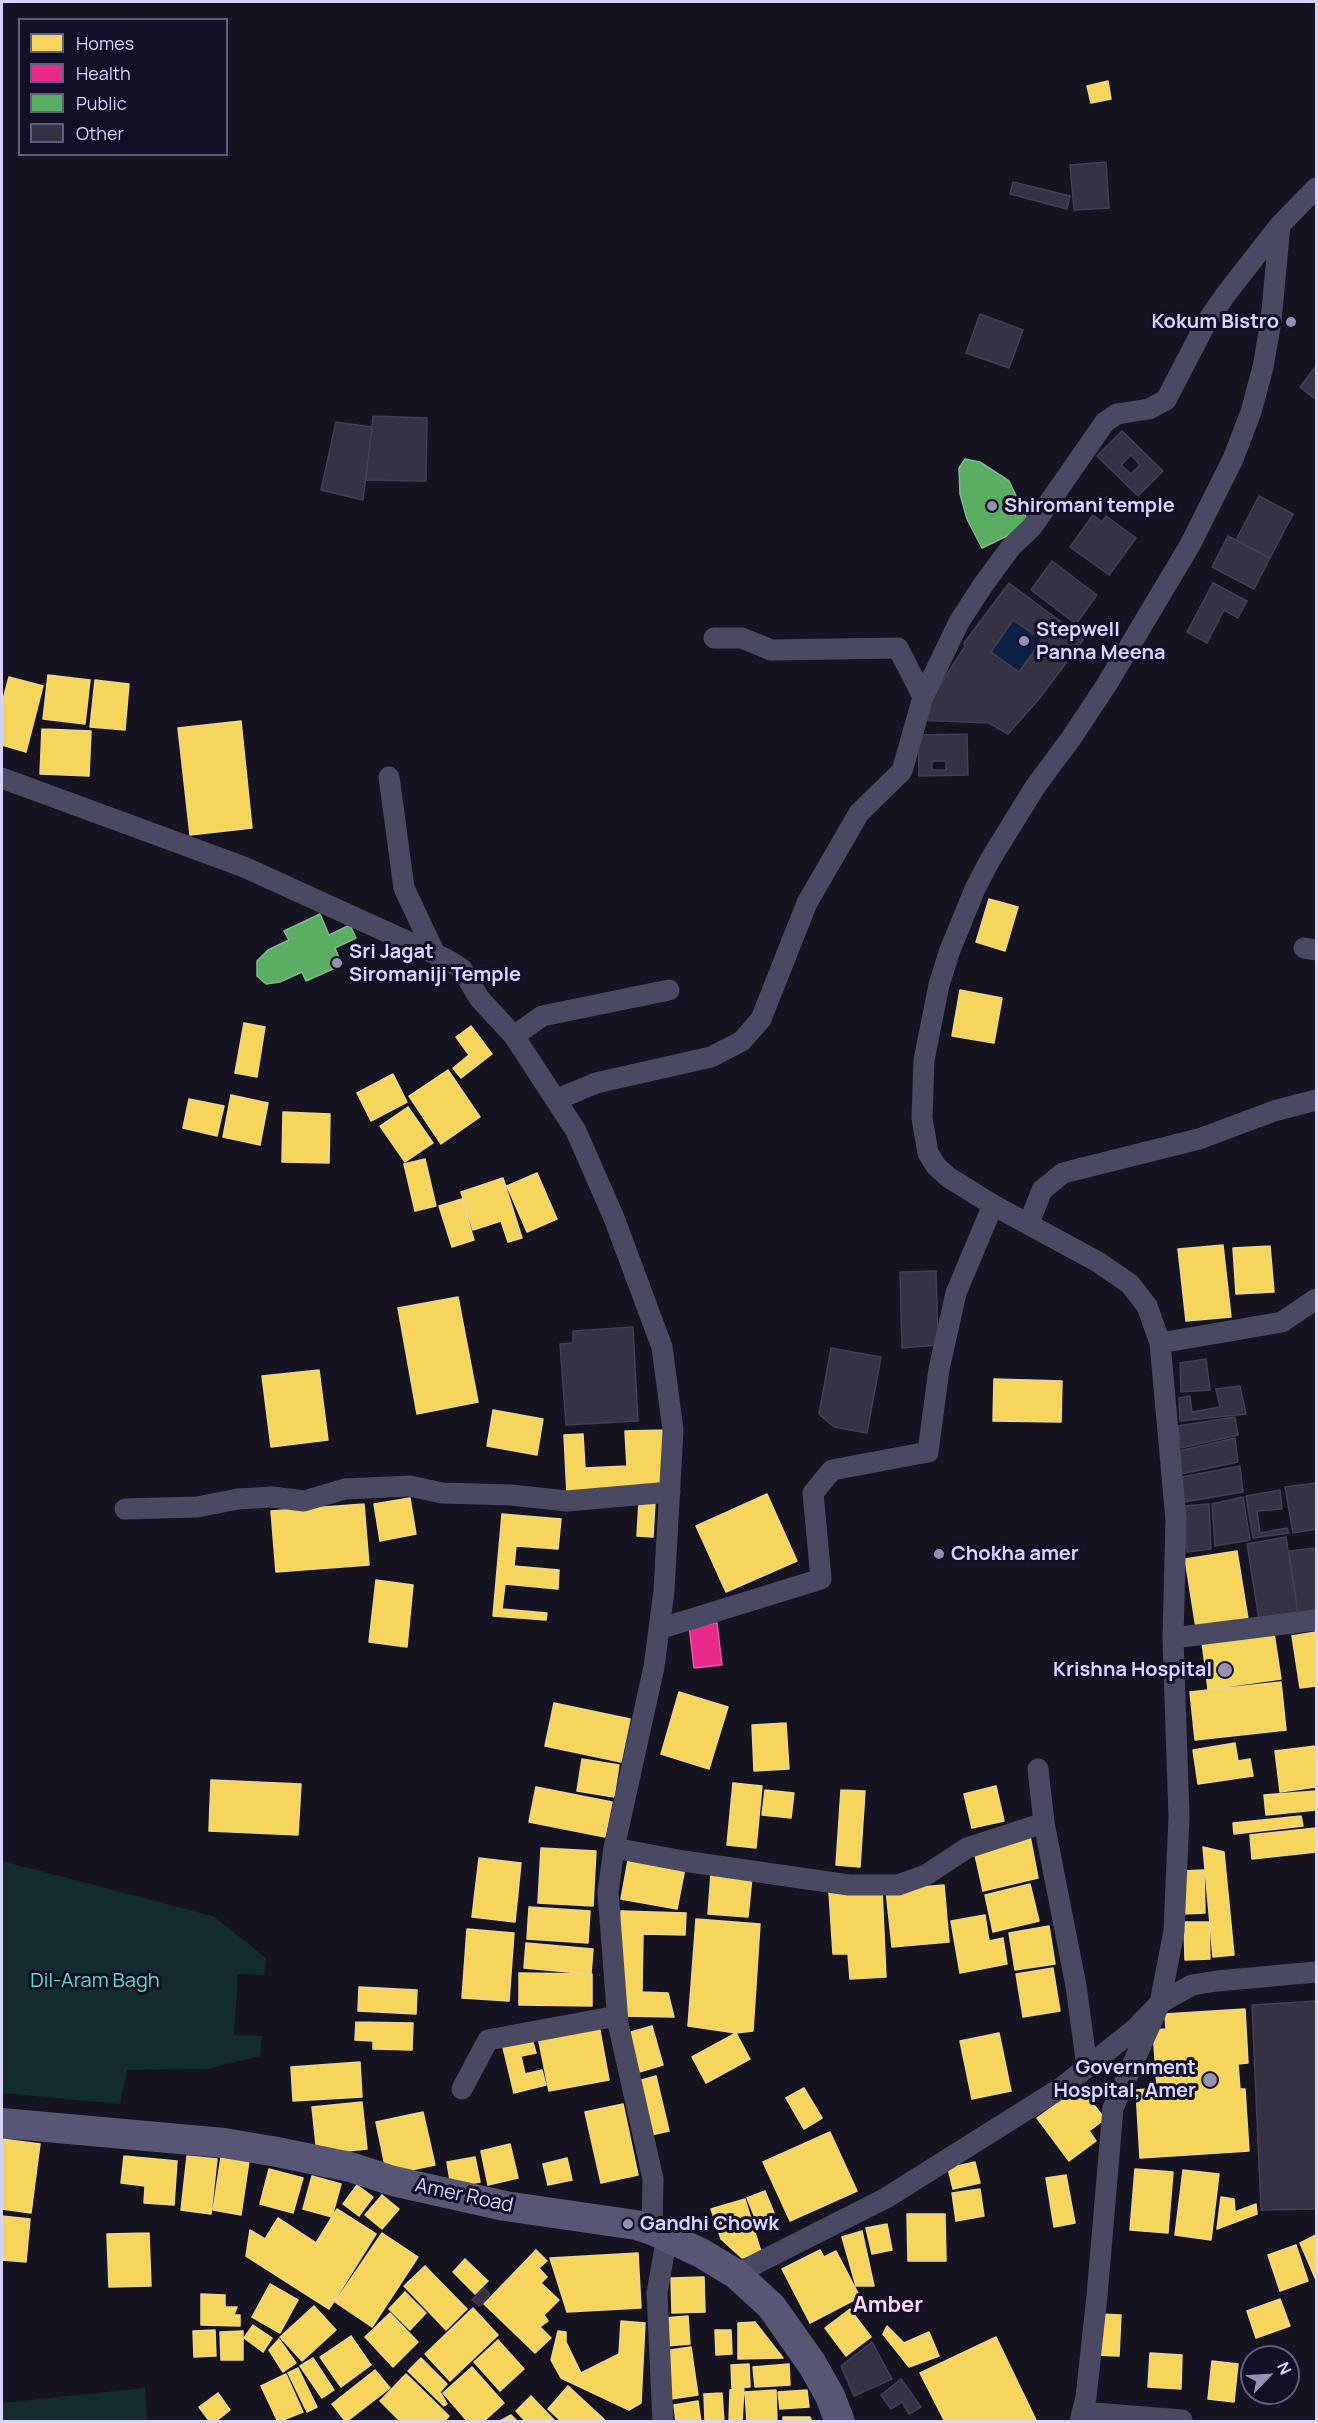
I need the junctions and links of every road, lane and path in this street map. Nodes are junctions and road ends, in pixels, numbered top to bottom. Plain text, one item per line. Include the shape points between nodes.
1 (1317, 188) edge
2 (1280, 225) junction
3 (714, 638) dead end
4 (923, 697) junction
5 (389, 777) dead end
6 (2, 778) edge
7 (435, 954) junction
8 (669, 990) dead end
9 (514, 1036) junction
10 (1317, 1100) edge
11 (558, 1102) junction
12 (993, 1205) junction
13 (1029, 1223) junction
14 (1317, 1299) edge
15 (1160, 1343) junction
16 (670, 1492) junction
17 (125, 1509) dead end
18 (1317, 1620) edge
19 (659, 1629) junction
20 (1173, 1638) junction
21 (1038, 1769) dead end
22 (1044, 1822) junction
23 (614, 1848) junction
24 (1317, 1972) edge
25 (1160, 2003) junction
26 (617, 2016) junction
27 (1087, 2067) junction
28 (462, 2089) dead end
29 (2, 2123) edge
30 (660, 2233) junction
31 (736, 2274) junction
32 (1081, 2417) edge
33 (1182, 2420) edge
34 (663, 2421) edge
35 (840, 2421) edge

1 - 2 street
2 - 4 street via 1206,324 1166,400 1149,409 1117,414 1098,431 1032,527 1011,547 977,594
2 - 12 street via 1263,367 1233,459 1190,545 1107,684 990,860 939,985 924,1060 924,1137 936,1166
3 - 4 street via 742,639 771,650 898,648
4 - 11 street via 902,771 859,813 807,903 761,1019 742,1041 711,1058 596,1083
5 - 7 street via 404,888
6 - 7 street via 244,867
7 - 9 street via 462,969 479,998
8 - 9 street via 542,1016
9 - 11 street
10 - 13 street via 1274,1111 1199,1139 1063,1173 1042,1190
11 - 16 street via 576,1131 614,1218 662,1347 674,1430
12 - 13 street
12 - 19 street via 956,1293 939,1369 928,1452 832,1470 813,1493 821,1579
13 - 15 street via 1130,1284 1147,1306
14 - 15 street via 1282,1322
15 - 20 street via 1176,1520
16 - 17 street via 567,1501 410,1486 345,1490 304,1501 272,1497 197,1507
16 - 19 street
18 - 20 street
19 - 23 street
20 - 25 street via 1179,1817 1174,1931
21 - 22 street
22 - 23 street via 967,1848 926,1875 897,1885 849,1885
22 - 27 street via 1076,1986
23 - 26 street via 608,1892
24 - 25 street via 1192,1985
25 - 27 street via 1135,2029
25 - 32 street via 1113,2108 1097,2296
26 - 28 street via 488,2040
26 - 30 street via 653,2179
27 - 31 street via 1061,2088 886,2198
29 - 30 main road, Amer Road via 224,2143 350,2167 393,2181 506,2206 636,2225
30 - 31 main road, Amer Road
30 - 34 street via 657,2293
31 - 35 main road, Amer Road via 771,2306 791,2332 817,2372
32 - 33 street

